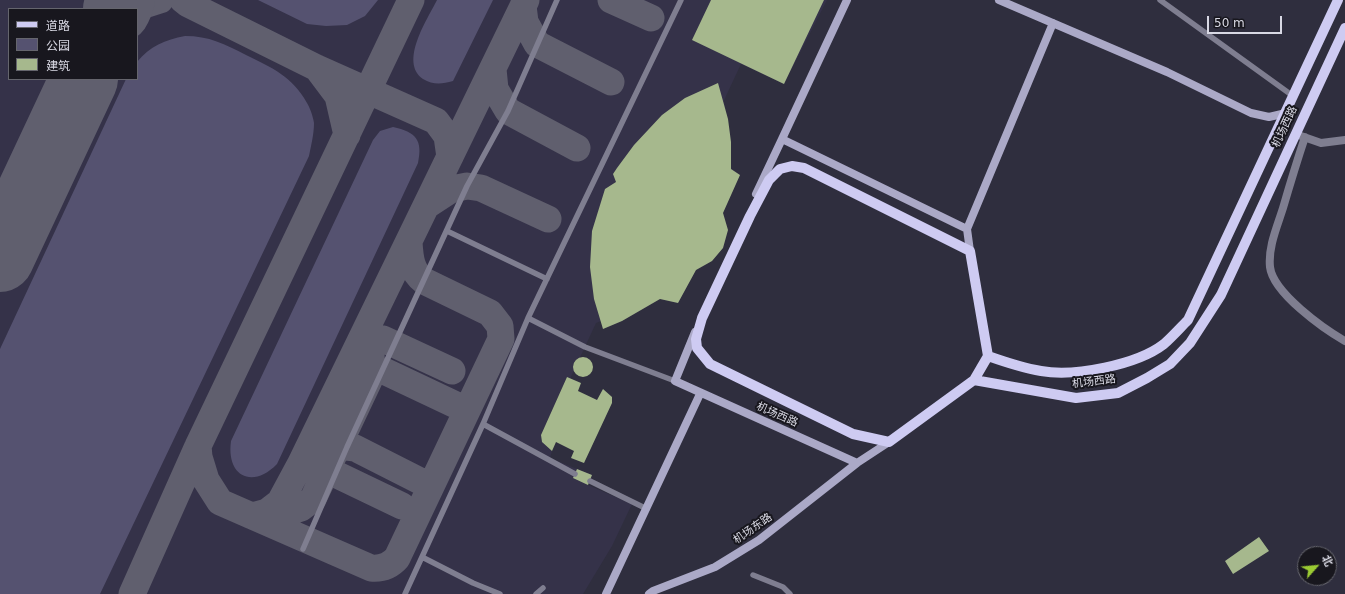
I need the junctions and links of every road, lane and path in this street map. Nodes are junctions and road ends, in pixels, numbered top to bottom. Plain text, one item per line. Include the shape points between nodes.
1 (556, 0) edge
2 (681, 0) edge
3 (847, 0) edge
4 (999, 0) edge
5 (1160, 0) edge
6 (1338, 0) edge
7 (1053, 23) junction
8 (1345, 28) edge
9 (1293, 96) junction
10 (1286, 112) junction
11 (1294, 135) junction
12 (1305, 137) junction
13 (782, 138) junction
14 (1345, 140) edge
15 (967, 229) junction
16 (447, 231) junction
17 (970, 251) junction
18 (547, 279) junction
19 (528, 318) junction
20 (1345, 341) edge
21 (988, 356) junction
22 (974, 380) junction
23 (674, 381) junction
24 (700, 394) junction
25 (483, 424) junction
26 (889, 442) junction
27 (857, 463) junction
28 (575, 474) dead end
29 (590, 481) dead end
30 (647, 509) junction
31 (303, 549) dead end
32 (422, 558) junction
33 (753, 575) dead end
34 (543, 588) dead end
35 (405, 594) edge
36 (500, 594) edge
37 (536, 594) edge
38 (606, 594) edge
39 (649, 594) edge
40 (790, 594) edge

1 - 16 lane via 508,111
2 - 18 lane
3 - 13 main road
4 - 7 main road
5 - 9 lane
6 - 9 main road
7 - 10 main road via 1167,72 1251,113 1269,117
7 - 15 main road
8 - 11 main road, 机场西路
9 - 10 main road
10 - 21 main road via 1188,320 1164,344 1129,362 1074,372 1042,371 1009,364
11 - 12 street
11 - 22 main road, 机场西路 via 1221,295 1190,343 1170,364 1118,393 1076,398
12 - 14 street via 1321,143
12 - 20 street via 1271,245 1270,268 1277,284 1296,305 1330,333
13 - 15 main road
13 - 23 main road via 711,292
15 - 17 main road
16 - 18 lane
16 - 31 lane
17 - 21 main road
17 - 26 main road via 804,168 792,166 780,169 769,180 702,318 696,339 697,348 710,364 853,434
18 - 19 lane
19 - 23 lane via 584,347
19 - 25 lane
21 - 22 main road
22 - 26 main road
23 - 24 main road, 机场西路
24 - 27 main road, 机场西路
24 - 30 main road
25 - 28 lane
25 - 32 lane
26 - 27 main road
27 - 39 main road, 机场东路 via 759,540 715,567
29 - 30 lane
30 - 38 main road
32 - 35 lane
32 - 36 lane
33 - 40 lane via 783,587
34 - 37 lane

